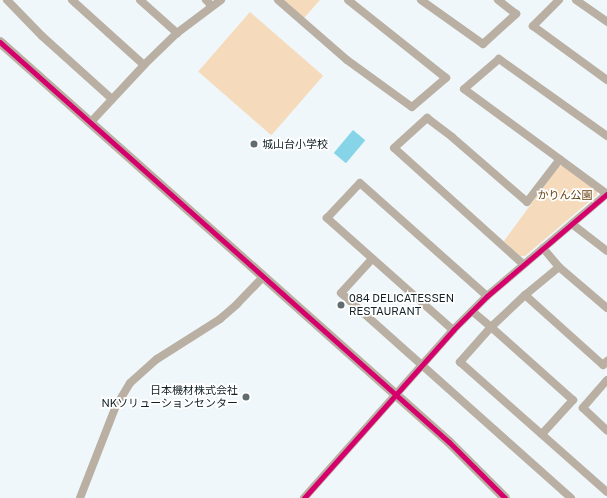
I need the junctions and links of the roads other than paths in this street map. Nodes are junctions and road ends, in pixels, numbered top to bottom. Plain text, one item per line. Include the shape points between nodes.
1 (7, 0) edge
2 (72, 0) edge
3 (140, 0) edge
4 (221, 0) edge
5 (278, 0) edge
6 (348, 0) edge
7 (421, 0) edge
8 (498, 0) edge
9 (558, 0) edge
10 (576, 0) edge
11 (209, 3) edge
12 (607, 22) edge
13 (177, 33) junction
14 (0, 42) edge
15 (144, 65) junction
16 (607, 80) edge
17 (112, 98) junction
18 (90, 123) junction
19 (607, 136) edge
20 (560, 159) junction
21 (607, 194) edge
22 (572, 224) junction
23 (543, 248) junction
24 (607, 251) edge
25 (372, 259) junction
26 (524, 264) junction
27 (559, 267) junction
28 (263, 277) junction
29 (525, 295) junction
30 (486, 296) junction
31 (607, 308) edge
32 (472, 311) junction
33 (491, 327) junction
34 (453, 330) junction
35 (607, 361) edge
36 (422, 365) junction
37 (607, 380) edge
38 (395, 394) junction
39 (607, 430) edge
40 (542, 434) junction
41 (607, 492) edge
42 (80, 498) edge
43 (304, 498) edge
44 (506, 498) edge
45 (571, 498) edge

1 - 17 street
2 - 15 street
3 - 13 street
4 - 11 street
5 - 6 street via 347,60 412,107 446,78
7 - 8 street via 483,44 516,14
9 - 16 street via 533,26
10 - 12 street
11 - 13 street
13 - 15 street
14 - 18 street
15 - 17 street
17 - 18 street
18 - 28 street
19 - 20 street via 498,59 464,89
20 - 21 street
20 - 26 street via 527,202 427,118 394,148
21 - 22 street
22 - 23 street
22 - 24 street
23 - 26 street
23 - 27 street
25 - 30 street via 327,218 360,183
25 - 34 street
25 - 36 street via 342,293
26 - 30 street
27 - 29 street
27 - 31 street
28 - 38 street
28 - 42 street via 220,319 157,359 130,383 115,408
29 - 33 street
29 - 35 street via 603,365
30 - 32 street
32 - 33 street
32 - 34 street
33 - 40 street via 573,400
33 - 40 street via 460,362
34 - 36 street
36 - 38 street
36 - 45 street
37 - 39 street via 583,408
38 - 43 street
38 - 44 street
40 - 41 street

